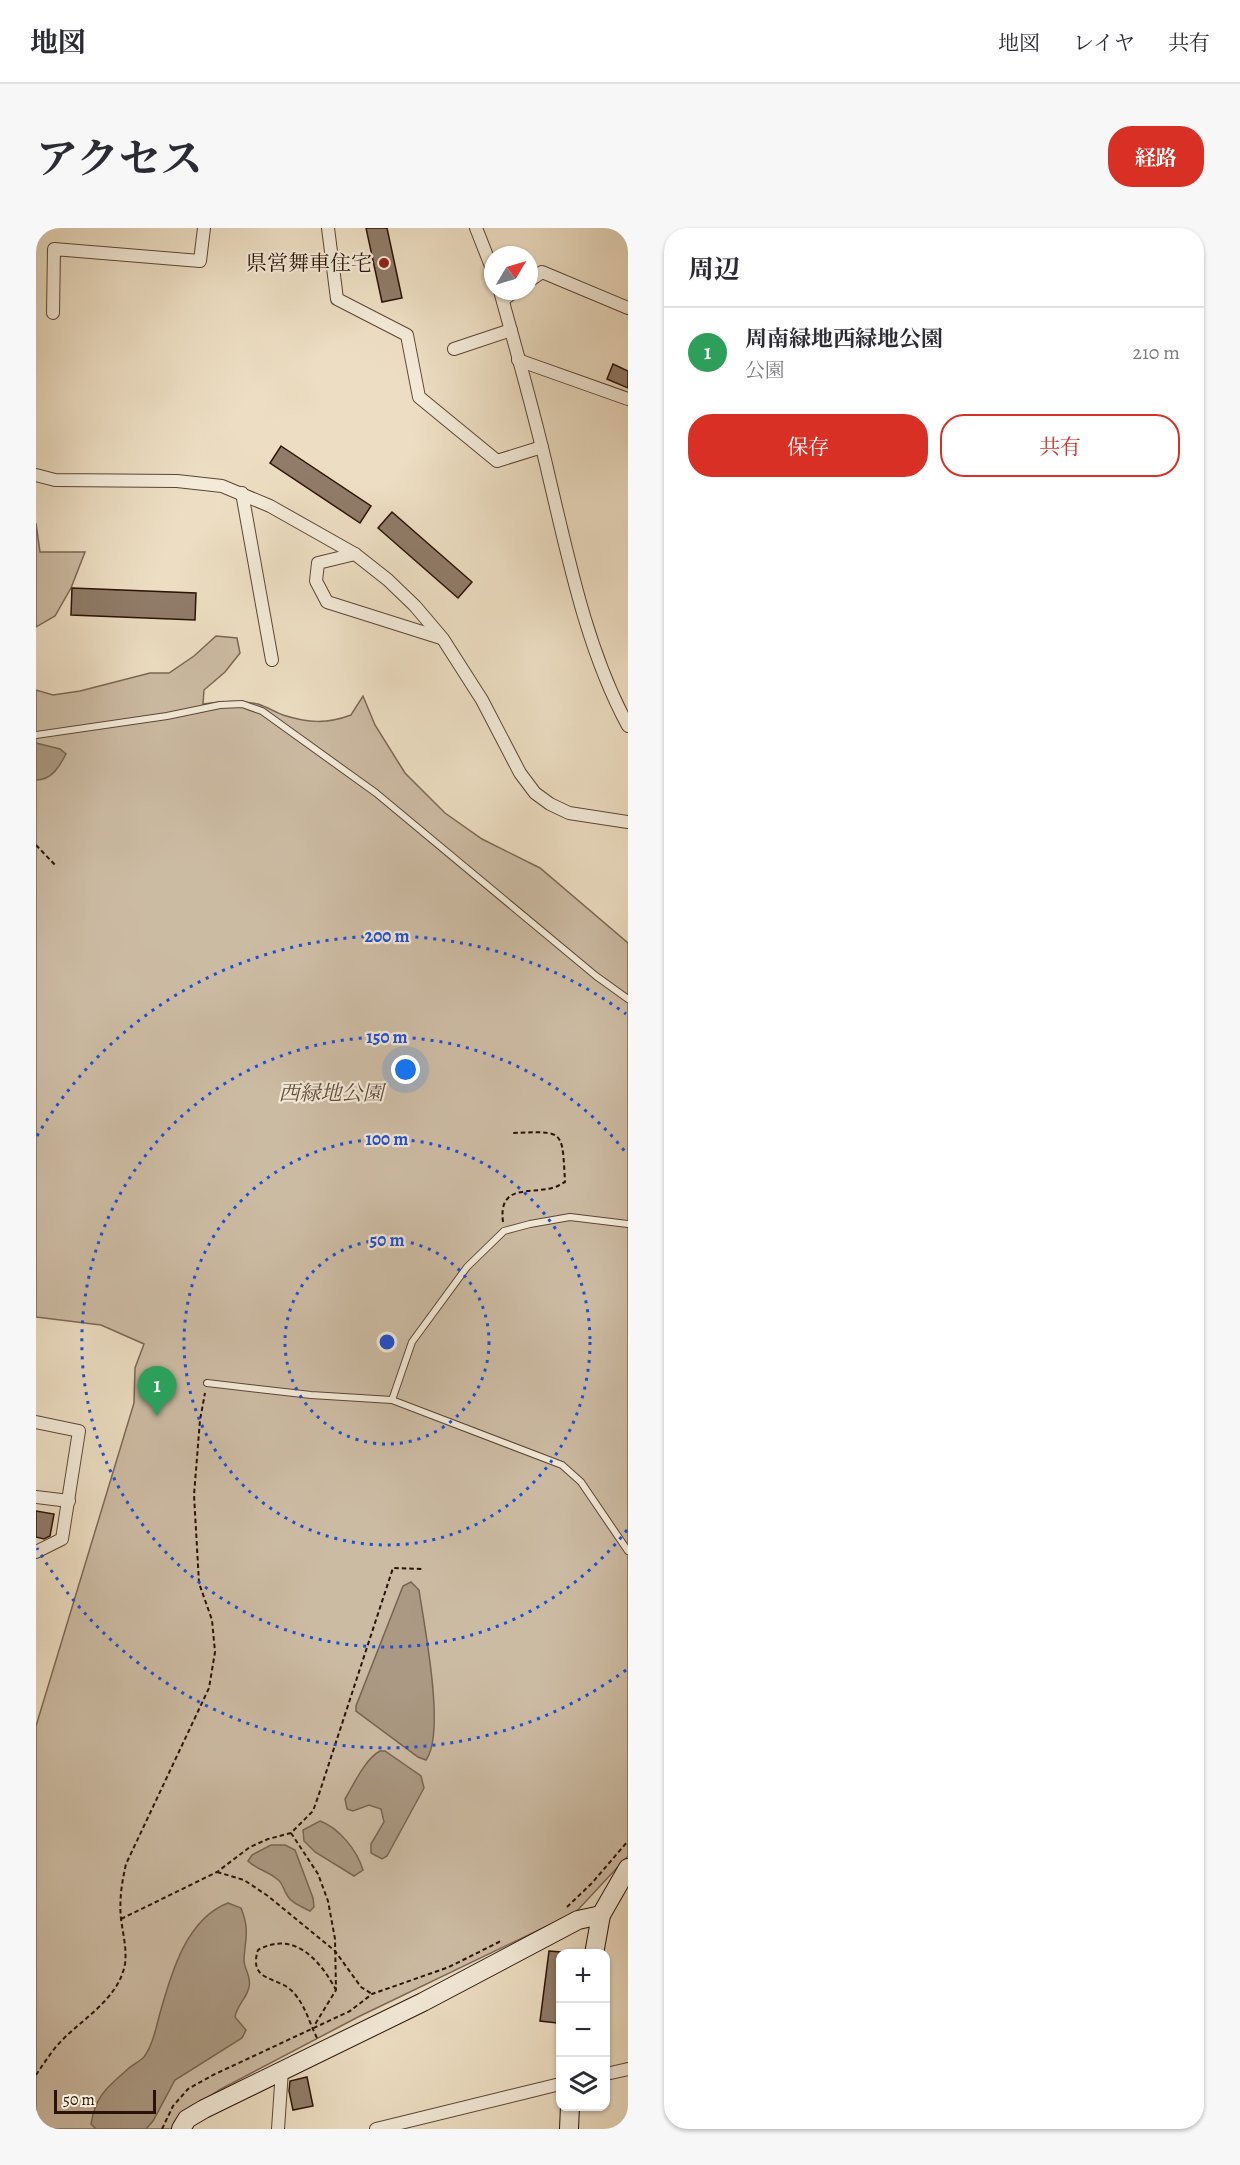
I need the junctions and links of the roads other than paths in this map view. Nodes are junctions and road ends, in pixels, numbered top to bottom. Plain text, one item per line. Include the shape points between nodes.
1 (204, 228) edge
2 (328, 228) edge
3 (476, 228) edge
4 (484, 248) edge
5 (538, 275) edge
6 (503, 300) edge
7 (628, 308) edge
8 (53, 313) dead end
9 (511, 330) junction
10 (454, 349) dead end
11 (518, 360) junction
12 (628, 399) edge
13 (542, 447) junction
14 (36, 475) edge
15 (242, 493) junction
16 (355, 554) junction
17 (443, 639) junction
18 (272, 660) dead end
19 (623, 707) edge
20 (628, 726) edge
21 (36, 735) edge
22 (628, 822) edge
23 (628, 999) edge
24 (628, 1224) edge
25 (207, 1383) road end
26 (392, 1400) junction
27 (36, 1422) edge
28 (36, 1497) edge
29 (69, 1500) junction
30 (628, 1551) edge
31 (36, 1552) edge
32 (628, 1868) edge
33 (601, 1915) junction
34 (595, 1949) edge
35 (282, 2070) junction
36 (628, 2070) edge
37 (610, 2073) edge
38 (556, 2085) edge
39 (570, 2111) edge
40 (182, 2129) edge
41 (278, 2129) edge
42 (376, 2129) edge
43 (569, 2129) edge

1 - 8 street via 200,261 54,249
2 - 13 street via 337,299 407,335 419,397 497,461
3 - 4 street
5 - 7 street via 542,272
6 - 9 street
9 - 10 street
9 - 11 street
11 - 12 street
11 - 13 street
13 - 19 street via 584,616
14 - 15 street via 55,480 177,481 222,486
15 - 16 street
15 - 18 street
16 - 17 street via 415,606
16 - 17 street via 318,563 316,581 327,602
17 - 22 street via 535,793 568,813
19 - 20 street
21 - 23 lane via 220,705 242,704 262,711 376,794
24 - 26 lane via 570,1217 504,1231 467,1267 412,1342
25 - 26 lane
26 - 30 lane via 562,1466 581,1482
27 - 29 street via 79,1431
28 - 29 street
29 - 31 street via 62,1539
32 - 33 street
33 - 34 street
33 - 35 street via 578,1920 423,2002
35 - 40 street via 187,2119
35 - 41 street
36 - 37 street
38 - 42 street
39 - 43 street

